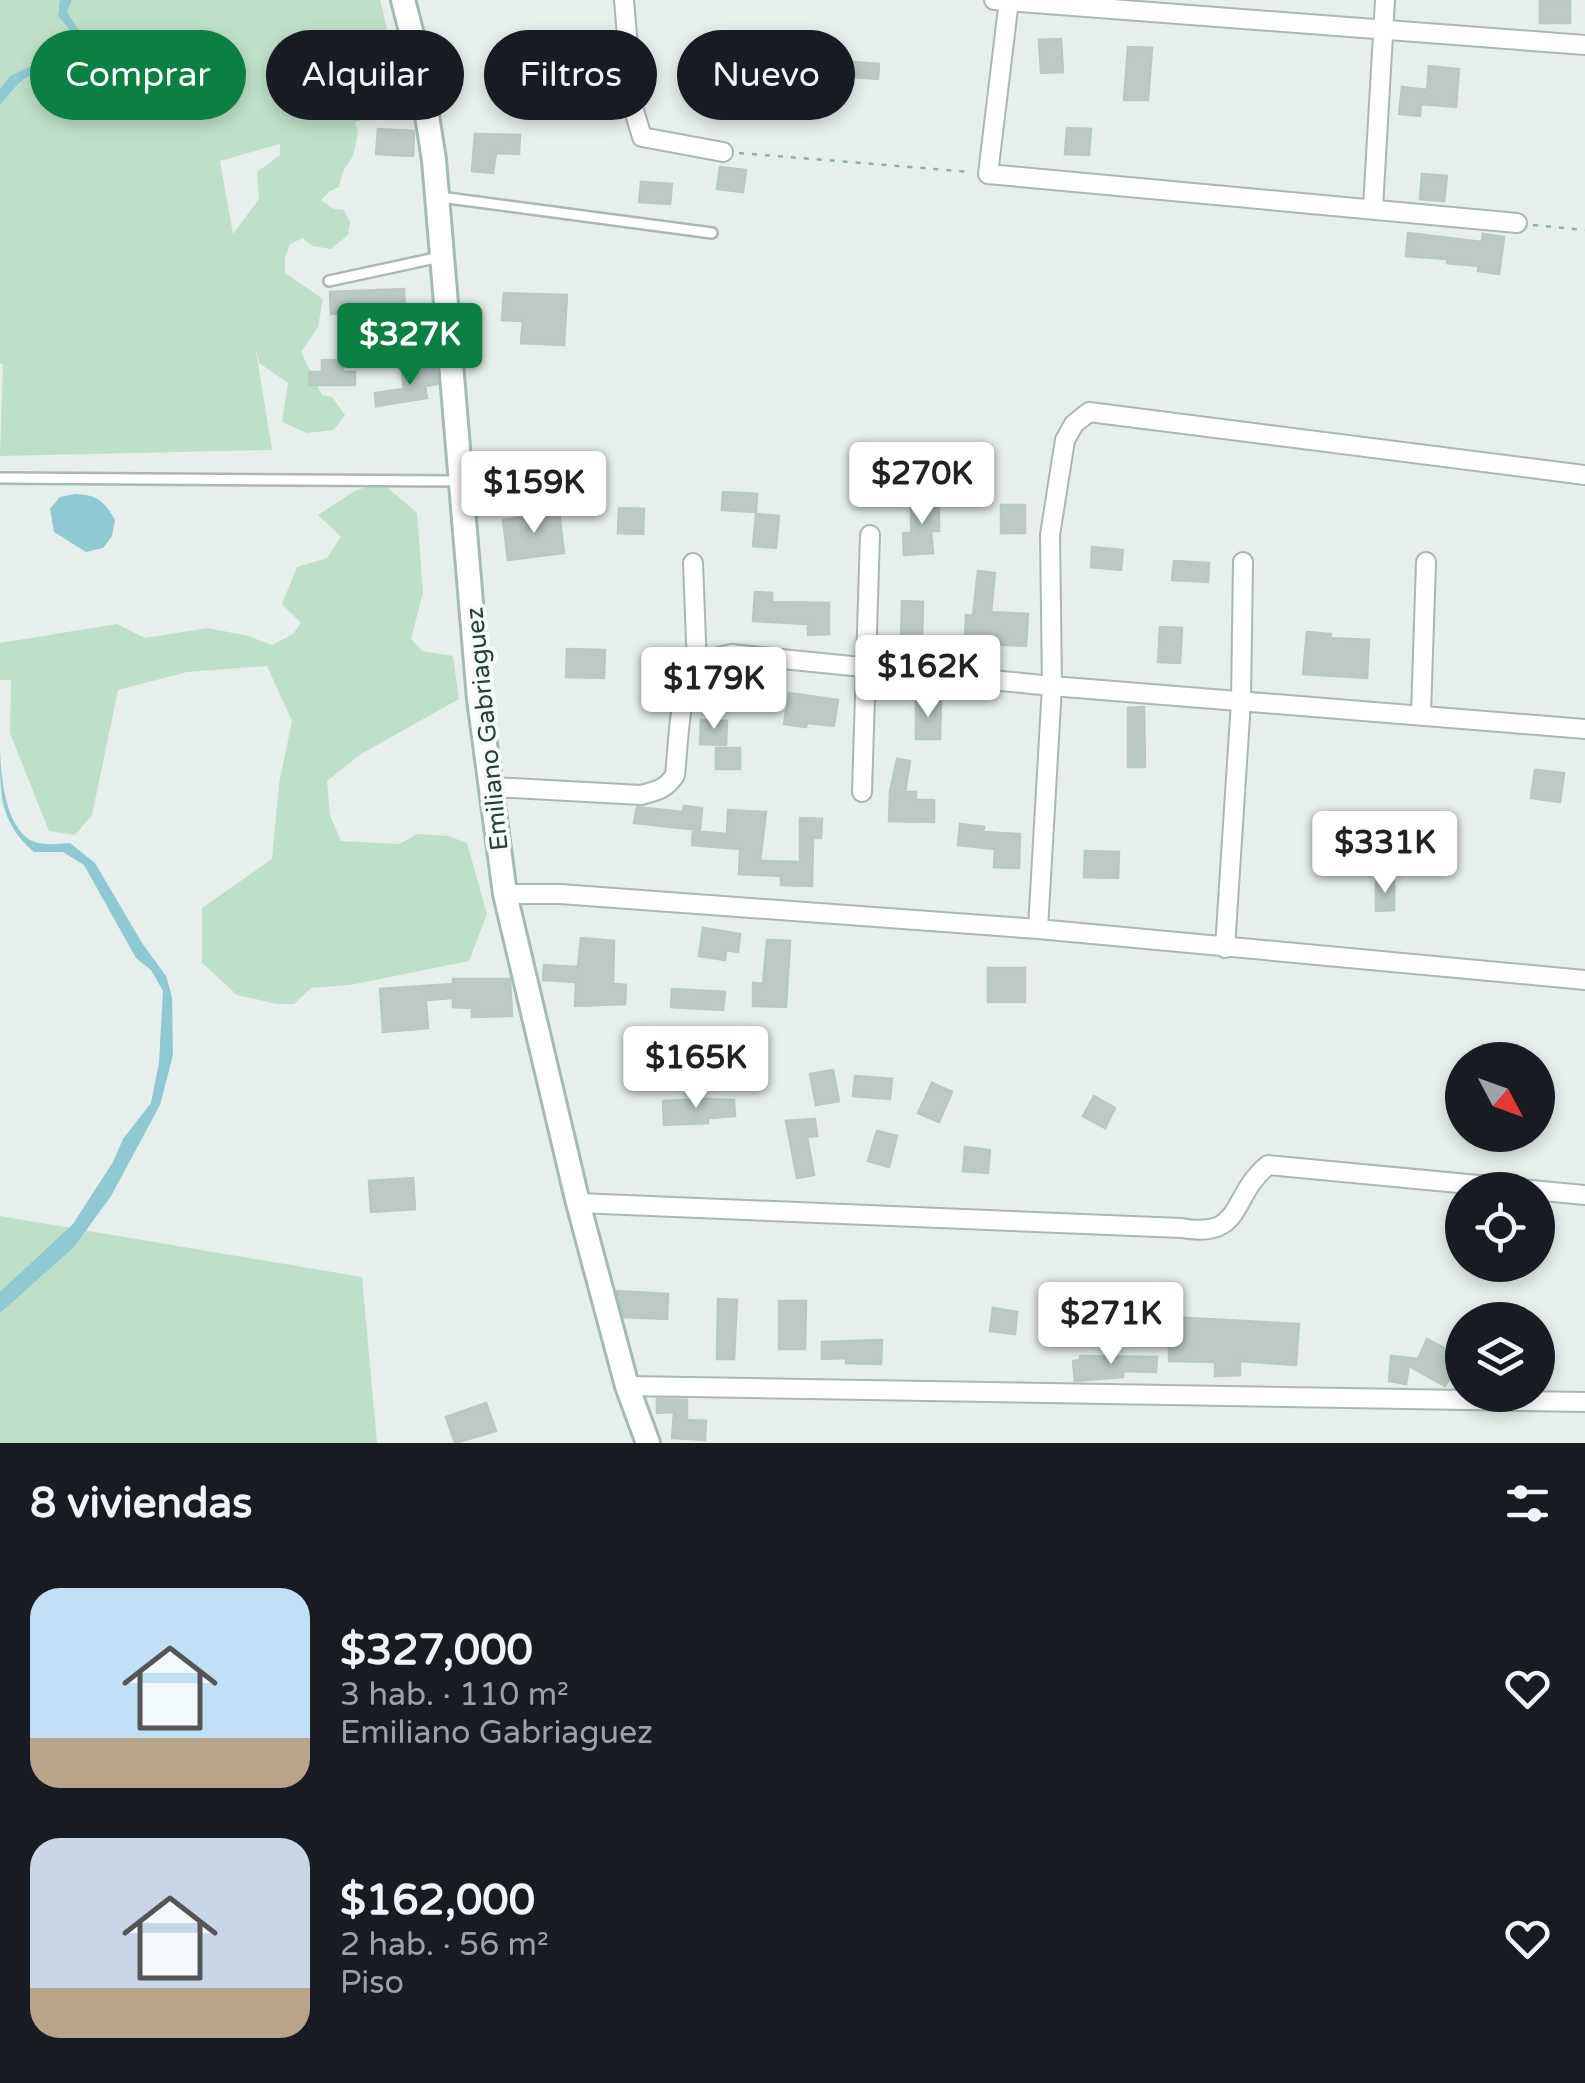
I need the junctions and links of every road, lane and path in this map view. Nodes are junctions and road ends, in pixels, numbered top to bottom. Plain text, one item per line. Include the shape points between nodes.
1 (404, 0) edge
2 (624, 0) edge
3 (1004, 0) edge
4 (1385, 0) edge
5 (1386, 28) junction
6 (1585, 45) edge
7 (723, 152) joint
8 (988, 174) junction
9 (437, 197) junction
10 (1373, 208) junction
11 (1517, 223) joint
12 (1585, 230) edge
13 (712, 233) dead end
14 (442, 257) junction
15 (329, 281) dead end
16 (1585, 475) edge
17 (0, 478) edge
18 (461, 481) junction
19 (870, 535) dead end
20 (1243, 562) dead end
21 (1426, 562) dead end
22 (693, 563) dead end
23 (697, 666) junction
24 (864, 666) junction
25 (1052, 686) junction
26 (1241, 701) junction
27 (1421, 714) junction
28 (1585, 729) edge
29 (492, 786) junction
30 (862, 792) dead end
31 (505, 894) junction
32 (1038, 930) junction
33 (1225, 948) junction
34 (1585, 980) edge
35 (1585, 1195) edge
36 (578, 1203) junction
37 (627, 1386) junction
38 (1585, 1402) edge
39 (648, 1443) edge

1 - 9 main road, Emiliano Gabriaguez
2 - 7 street via 633,107 642,137
3 - 5 street
3 - 8 street
4 - 5 street
5 - 6 street
5 - 10 street
7 - 8 path
8 - 10 street
9 - 13 lane
9 - 14 main road, Emiliano Gabriaguez
10 - 11 street
11 - 12 path
14 - 15 lane
14 - 18 main road, Emiliano Gabriaguez
16 - 25 street via 1089,412 1065,440 1050,534
17 - 18 lane
18 - 29 main road, Emiliano Gabriaguez
19 - 24 street
20 - 26 street
21 - 27 street
22 - 23 street
23 - 24 street via 732,654
23 - 29 street via 688,681 675,774 660,791
24 - 25 street
24 - 30 street
25 - 26 street
25 - 32 street
26 - 27 street
26 - 33 street
27 - 28 street
29 - 31 main road, Emiliano Gabriaguez
31 - 32 street
31 - 36 main road, Emiliano Gabriaguez
32 - 33 street
33 - 34 street
35 - 36 street via 1268,1166 1252,1178 1228,1222 1200,1232
36 - 37 main road, Emiliano Gabriaguez
37 - 38 street
37 - 39 main road, Emiliano Gabriaguez

